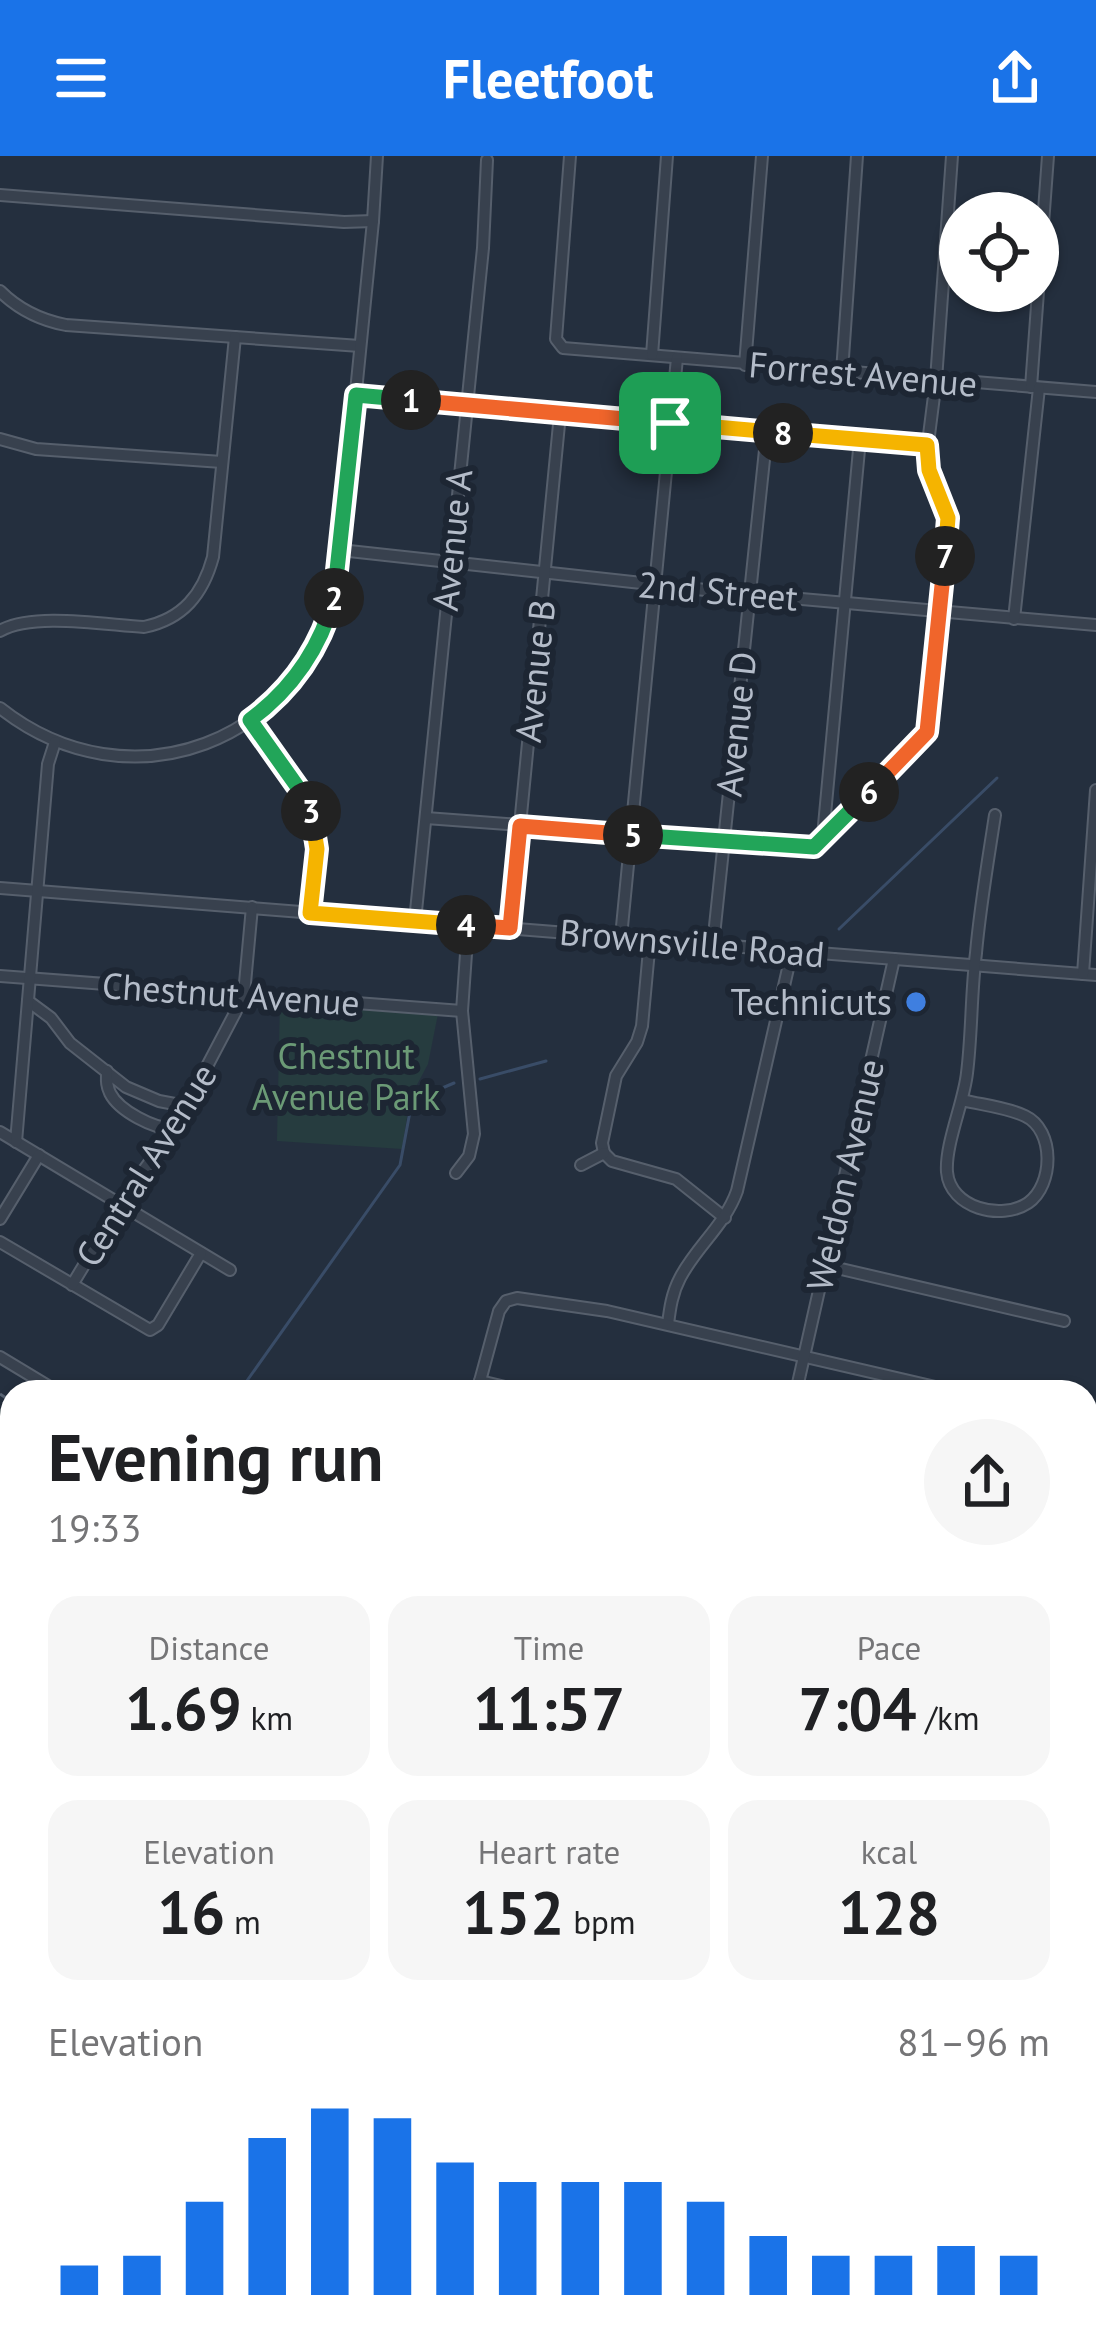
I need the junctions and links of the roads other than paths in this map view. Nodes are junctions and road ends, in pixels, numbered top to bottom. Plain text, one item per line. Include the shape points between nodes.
1 (377, 156) edge
2 (570, 156) edge
3 (667, 156) edge
4 (762, 156) edge
5 (857, 156) edge
6 (952, 156) edge
7 (1048, 156) edge
8 (488, 160) dead end
9 (0, 195) edge
10 (373, 221) junction
11 (0, 291) edge
12 (235, 337) junction
13 (360, 346) junction
14 (652, 355) junction
15 (677, 358) junction
16 (745, 364) junction
17 (842, 372) junction
18 (937, 380) junction
19 (1035, 388) junction
20 (1096, 392) edge
21 (356, 395) junction
22 (466, 404) junction
23 (560, 413) junction
24 (670, 423) junction
25 (766, 431) junction
26 (0, 439) edge
27 (860, 439) junction
28 (927, 445) junction
29 (222, 462) junction
30 (340, 550) junction
31 (449, 564) junction
32 (544, 573) junction
33 (655, 585) junction
34 (749, 595) junction
35 (844, 603) junction
36 (939, 612) junction
37 (1014, 619) junction
38 (1096, 625) edge
39 (0, 631) edge
40 (0, 708) edge
41 (250, 720) junction
42 (55, 742) junction
43 (1096, 790) edge
44 (995, 815) dead end
45 (426, 818) junction
46 (520, 826) junction
47 (629, 835) junction
48 (823, 839) junction
49 (724, 840) junction
50 (0, 888) edge
51 (38, 891) junction
52 (253, 908) junction
53 (310, 913) junction
54 (415, 921) junction
55 (468, 925) junction
56 (510, 928) junction
57 (621, 937) junction
58 (650, 940) junction
59 (713, 944) junction
60 (791, 951) junction
61 (894, 959) junction
62 (974, 965) junction
63 (1090, 974) edge
64 (0, 976) edge
65 (31, 978) junction
66 (244, 994) junction
67 (28, 1001) junction
68 (462, 1011) junction
69 (107, 1071) junction
70 (962, 1100) junction
71 (189, 1101) junction
72 (174, 1129) junction
73 (0, 1132) edge
74 (16, 1142) junction
75 (604, 1153) junction
76 (38, 1155) junction
77 (581, 1165) dead end
78 (457, 1173) dead end
79 (120, 1204) junction
80 (724, 1217) junction
81 (0, 1220) edge
82 (0, 1242) edge
83 (202, 1252) junction
84 (824, 1265) junction
85 (230, 1270) dead end
86 (72, 1285) junction
87 (1064, 1322) dead end
88 (668, 1324) junction
89 (804, 1356) junction
90 (0, 1358) edge
91 (38, 1380) edge
92 (480, 1380) edge
93 (799, 1380) edge
94 (907, 1380) edge

1 - 10 street
2 - 14 street, Forrest Avenue via 556,339 559,346
3 - 14 street
4 - 16 street
5 - 17 street
6 - 18 street
7 - 19 street
8 - 22 street, Avenue A
9 - 10 street
10 - 13 street
11 - 12 street via 38,319 66,326
12 - 13 street
12 - 29 street
13 - 21 street
14 - 15 street, Forrest Avenue
15 - 16 street, Forrest Avenue
15 - 24 street
16 - 17 street, Forrest Avenue
17 - 18 street, Forrest Avenue
18 - 19 street, Forrest Avenue
18 - 28 street
19 - 20 street, Forrest Avenue
19 - 37 street
21 - 22 street
21 - 30 street
22 - 23 street
22 - 31 street, Avenue A
23 - 24 street
23 - 32 street, Avenue B
24 - 25 street
24 - 33 street
25 - 27 street
25 - 34 street, Avenue D
26 - 29 street via 56,451
27 - 28 street
27 - 35 street
28 - 36 street via 948,518
29 - 39 street via 210,570 183,610 145,627 31,622
30 - 31 street, 2nd Street
30 - 41 street via 316,646 285,691
31 - 32 street, 2nd Street
31 - 45 street, Avenue A
32 - 33 street, 2nd Street
32 - 46 street, Avenue B
33 - 34 street, 2nd Street
33 - 47 street
34 - 35 street, 2nd Street
34 - 49 street, Avenue D
35 - 36 street, 2nd Street
35 - 48 street
36 - 37 street, 2nd Street
36 - 48 street via 927,732
37 - 38 street, 2nd Street
40 - 42 street
41 - 42 street via 208,744 157,756 106,756
41 - 53 street via 313,815
42 - 51 street
43 - 63 street
44 - 62 street
45 - 46 street
45 - 54 street, Avenue A
46 - 47 street
46 - 56 street, Avenue B
47 - 49 street
47 - 57 street
48 - 49 street via 808,848
49 - 59 street, Avenue D
50 - 51 street, Brownsville Road
51 - 52 street, Brownsville Road
51 - 65 street
52 - 53 street, Brownsville Road
52 - 66 street, Central Avenue
53 - 54 street, Brownsville Road
54 - 55 street, Brownsville Road
55 - 56 street, Brownsville Road
55 - 68 street
56 - 57 street, Brownsville Road
57 - 58 street, Brownsville Road
58 - 59 street, Brownsville Road
58 - 75 street via 642,1026 616,1076
59 - 60 street, Brownsville Road
60 - 61 street, Brownsville Road
60 - 80 street via 737,1191
61 - 62 street, Brownsville Road
61 - 84 street, Weldon Avenue
62 - 63 street, Brownsville Road
62 - 70 street
64 - 65 street, Chestnut Avenue
65 - 66 street, Chestnut Avenue
65 - 67 street
66 - 68 street, Chestnut Avenue
66 - 71 street, Central Avenue
67 - 69 street
67 - 74 street
68 - 78 street via 473,1134
69 - 71 street via 147,1098
69 - 72 street via 119,1104
70 - 70 street via 947,1163 952,1189 978,1208 1025,1205 1042,1184 1047,1147 1040,1129 1021,1114
71 - 72 street, Central Avenue
72 - 79 street, Central Avenue
73 - 74 street
74 - 76 street
75 - 77 street
75 - 80 street via 676,1179
76 - 79 street
76 - 81 street
79 - 83 street
79 - 86 street, Central Avenue
80 - 88 street via 681,1276
82 - 86 street
83 - 85 street
83 - 86 street via 149,1330
84 - 87 street
84 - 89 street, Weldon Avenue
88 - 89 street
88 - 92 street via 506,1301
89 - 93 street, Weldon Avenue
89 - 94 street
90 - 91 street

